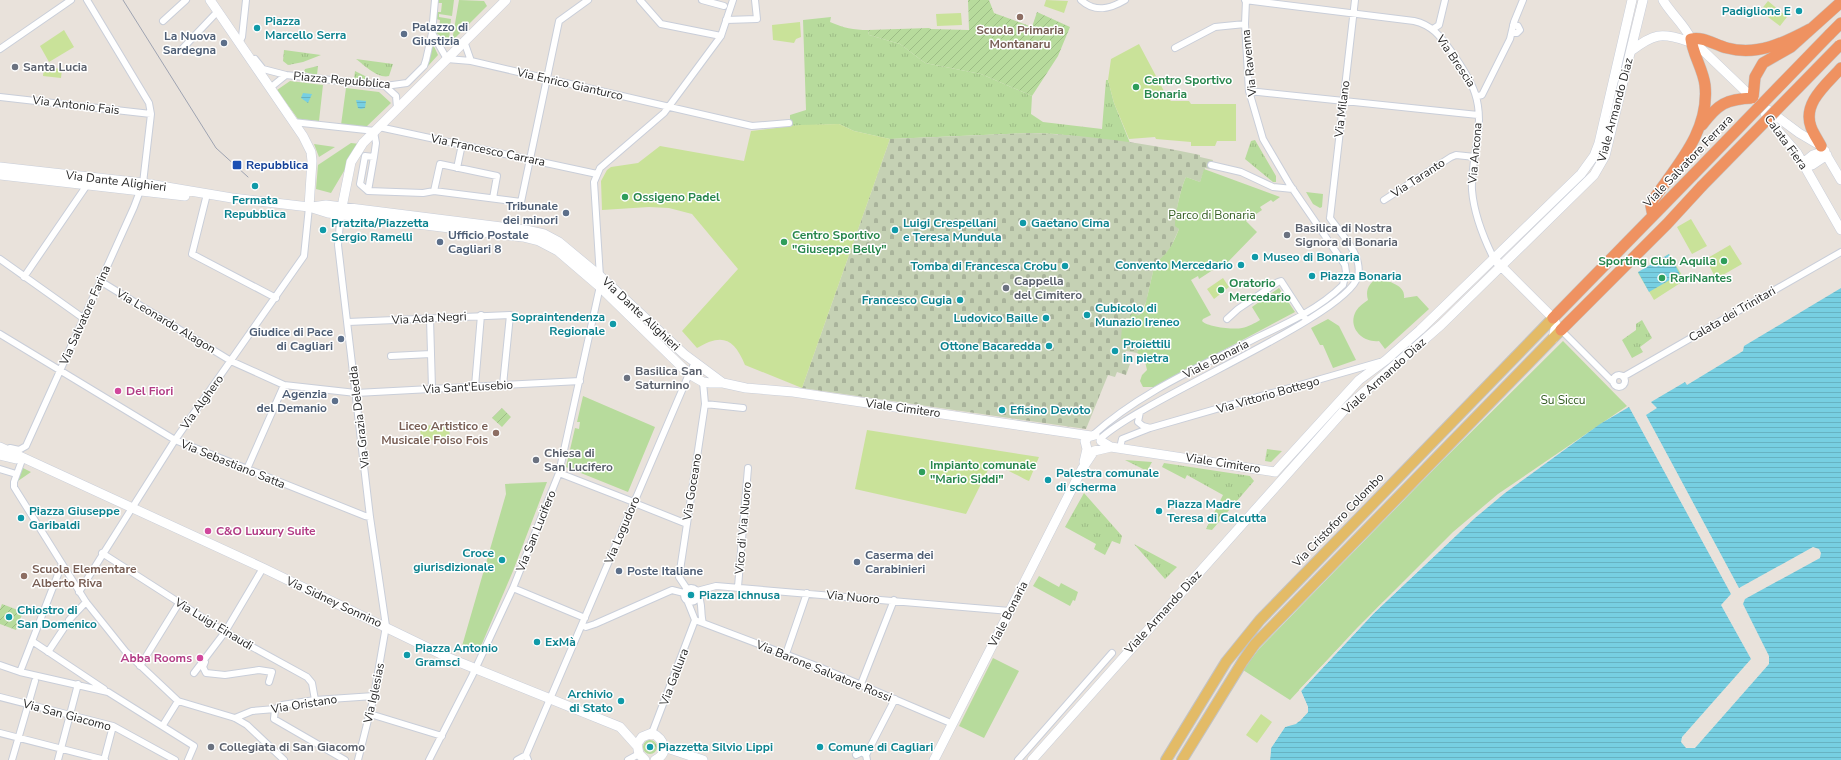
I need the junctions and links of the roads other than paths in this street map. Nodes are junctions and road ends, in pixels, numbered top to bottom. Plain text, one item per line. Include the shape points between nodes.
1 (71, 0) edge
2 (87, 0) edge
3 (186, 0) edge
4 (210, 0) edge
5 (246, 0) edge
6 (435, 0) edge
7 (506, 0) edge
8 (588, 0) edge
9 (640, 0) edge
10 (702, 0) edge
11 (733, 0) edge
12 (755, 0) edge
13 (1081, 0) edge
14 (1125, 0) edge
15 (1246, 0) edge
16 (1355, 0) edge
17 (1445, 0) edge
18 (1523, 0) edge
19 (1632, 0) edge
20 (1643, 0) edge
21 (1663, 0) edge
22 (1841, 2) edge
23 (724, 6) dead end
24 (218, 11) junction
25 (1354, 13) junction
26 (726, 20) junction
27 (163, 21) dead end
28 (1841, 23) edge
29 (1244, 24) junction
30 (1433, 29) junction
31 (1810, 29) junction
32 (432, 33) junction
33 (721, 36) junction
34 (1691, 39) junction
35 (241, 40) junction
36 (464, 41) junction
37 (1840, 44) edge
38 (1175, 48) dead end
39 (0, 49) edge
40 (182, 49) dead end
41 (1631, 51) junction
42 (447, 59) junction
43 (471, 61) junction
44 (1841, 68) edge
45 (286, 75) junction
46 (546, 79) junction
47 (385, 86) junction
48 (270, 88) junction
49 (1249, 91) junction
50 (1478, 96) junction
51 (0, 97) edge
52 (1753, 98) junction
53 (1344, 100) junction
54 (1479, 104) joint
55 (669, 106) junction
56 (397, 108) junction
57 (1763, 108) junction
58 (151, 114) junction
59 (1478, 115) junction
60 (293, 122) junction
61 (789, 123) dead end
62 (1700, 127) junction
63 (376, 130) junction
64 (461, 149) dead end
65 (1824, 151) junction
66 (355, 155) junction
67 (365, 156) junction
68 (374, 157) junction
69 (1475, 157) junction
70 (530, 159) junction
71 (1211, 164) dead end
72 (1804, 165) junction
73 (0, 167) edge
74 (457, 168) junction
75 (597, 174) junction
76 (0, 175) edge
77 (1841, 180) edge
78 (87, 185) junction
79 (141, 187) junction
80 (1293, 189) junction
81 (368, 191) junction
82 (434, 191) junction
83 (206, 198) junction
84 (232, 198) junction
85 (494, 198) junction
86 (1384, 200) dead end
87 (309, 207) junction
88 (341, 211) junction
89 (1653, 216) junction
90 (1838, 217) edge
91 (1330, 218) junction
92 (1319, 225) junction
93 (1841, 230) edge
94 (1841, 252) edge
95 (1358, 259) junction
96 (1494, 259) junction
97 (0, 260) edge
98 (1345, 264) junction
99 (1501, 266) junction
100 (600, 276) junction
101 (24, 277) junction
102 (100, 281) junction
103 (600, 287) junction
104 (276, 298) junction
105 (482, 315) junction
106 (1303, 315) junction
107 (83, 318) junction
108 (430, 318) junction
109 (1553, 318) junction
110 (1227, 319) dead end
111 (1307, 321) junction
112 (348, 322) junction
113 (1561, 330) junction
114 (0, 334) edge
115 (1553, 339) junction
116 (431, 354) junction
117 (391, 356) dead end
118 (1386, 360) junction
119 (231, 361) junction
120 (695, 363) junction
121 (60, 370) junction
122 (689, 374) junction
123 (1623, 377) junction
124 (580, 381) junction
125 (1612, 381) junction
126 (703, 382) junction
127 (723, 383) junction
128 (284, 385) junction
129 (503, 385) junction
130 (476, 386) junction
131 (432, 389) junction
132 (356, 393) junction
133 (705, 404) junction
134 (743, 408) dead end
135 (1140, 412) junction
136 (1150, 428) junction
137 (175, 440) junction
138 (1093, 441) junction
139 (0, 446) edge
140 (1116, 447) junction
141 (0, 455) edge
142 (24, 460) junction
143 (748, 468) dead end
144 (0, 469) edge
145 (247, 469) junction
146 (1275, 472) junction
147 (559, 473) junction
148 (16, 474) junction
149 (1284, 479) junction
150 (631, 501) dead end
151 (637, 504) dead end
152 (132, 507) junction
153 (370, 517) junction
154 (687, 524) junction
155 (102, 553) junction
156 (62, 564) junction
157 (262, 568) junction
158 (513, 588) junction
159 (738, 588) junction
160 (686, 591) junction
161 (79, 592) junction
162 (698, 593) junction
163 (807, 593) junction
164 (687, 600) junction
165 (894, 600) junction
166 (86, 602) junction
167 (179, 603) junction
168 (1010, 611) junction
169 (585, 618) junction
170 (69, 620) dead end
171 (695, 620) junction
172 (703, 623) junction
173 (582, 625) junction
174 (386, 626) junction
175 (64, 628) dead end
176 (225, 632) junction
177 (32, 641) junction
178 (48, 652) junction
179 (1112, 653) dead end
180 (786, 654) junction
181 (203, 660) junction
182 (0, 665) edge
183 (140, 666) junction
184 (476, 668) junction
185 (20, 672) junction
186 (194, 673) dead end
187 (36, 678) junction
188 (269, 682) dead end
189 (78, 684) junction
190 (861, 684) junction
191 (108, 692) junction
192 (374, 696) junction
193 (0, 697) edge
194 (550, 697) junction
195 (895, 699) junction
196 (315, 700) junction
197 (178, 701) junction
198 (29, 704) junction
199 (275, 708) junction
200 (370, 714) junction
201 (70, 715) junction
202 (235, 718) junction
203 (953, 724) junction
204 (162, 725) junction
205 (113, 726) junction
206 (0, 733) edge
207 (652, 733) junction
208 (442, 736) junction
209 (18, 738) junction
210 (664, 747) junction
211 (61, 748) junction
212 (640, 753) edge
213 (856, 755) dead end
214 (866, 757) edge
215 (527, 758) edge
216 (12, 760) edge
217 (58, 760) edge
218 (104, 760) edge
219 (175, 760) edge
220 (188, 760) edge
221 (284, 760) edge
222 (344, 760) edge
223 (358, 760) edge
224 (429, 760) edge
225 (517, 760) edge
226 (628, 760) edge
227 (655, 760) edge
228 (703, 760) edge
229 (934, 760) edge
230 (1018, 760) edge
231 (1032, 760) edge
232 (1166, 760) edge
233 (1182, 760) edge

1 - 39 street
2 - 58 street via 149,103
3 - 27 street
4 - 24 main road
5 - 35 street
6 - 32 street
7 - 36 main road, Piazza Repubblica
8 - 46 street via 559,21
9 - 33 street via 661,24
10 - 23 street
11 - 26 street
12 - 26 street via 757,19
13 - 14 street via 1096,8 1107,9
15 - 25 street, Via Brescia
15 - 29 street, Via Ravenna
16 - 25 street, Via Milano
17 - 30 street via 1439,25
18 - 50 street via 1512,33 1482,95
19 - 96 main road, Viale Armando Diaz via 1594,156 1581,174
20 - 41 main road, Viale Armando Diaz
21 - 34 main road via 1670,12 1688,31
22 - 31 highway
24 - 35 main road
24 - 40 street
25 - 30 street, Via Brescia via 1414,21
25 - 53 street, Via Milano
26 - 33 street
28 - 89 highway, Viale Salvatore Ferrara, bridge
29 - 38 street via 1215,27
29 - 49 street, Via Ravenna
30 - 50 street, Via Brescia via 1452,53
31 - 34 highway via 1776,46 1755,50 1727,48 1698,37
31 - 52 highway via 1791,47 1763,63 1754,77
32 - 42 street
32 - 47 street, Piazza Repubblica via 426,60 417,73 403,85
33 - 55 street
34 - 41 main road via 1687,41 1662,34 1652,36
34 - 52 main road
34 - 62 highway via 1692,50 1705,85 1705,104
35 - 45 street, Piazza Repubblica via 263,69
35 - 48 main road
36 - 42 main road, Piazza Repubblica
36 - 43 street
37 - 113 highway, bridge
41 - 99 main road, Viale Armando Diaz via 1600,167
42 - 43 street, Via Enrico Gianturco
42 - 56 main road, Piazza Repubblica
43 - 46 street, Via Enrico Gianturco
44 - 65 highway via 1812,103 1810,112 1810,126
45 - 47 street, Piazza Repubblica
45 - 48 street, Piazza Repubblica
46 - 55 street, Via Enrico Gianturco
46 - 70 street
47 - 56 street via 396,96
48 - 60 main road
49 - 53 street, Via Ancona
49 - 80 street, Via Ravenna via 1263,139
50 - 54 street, Via Brescia
51 - 58 street, Via Antonio Fais
52 - 57 main road
52 - 62 highway via 1740,98 1721,104
53 - 59 street, Via Ancona
53 - 91 street, Via Milano
54 - 59 street, Via Ancona
55 - 61 street, Via Enrico Gianturco via 752,126
55 - 75 street via 600,168
56 - 63 main road, Piazza Repubblica
57 - 65 main road, Calata Fiera
57 - 72 main road, Calata Fiera via 1767,118 1791,145
58 - 79 street, Via Salvatore Farina
59 - 69 street, Via Ancona
60 - 63 street, Via Francesco Carrara
60 - 87 main road via 311,152
62 - 89 highway via 1695,140 1653,200
63 - 66 main road, Piazza Repubblica
63 - 68 street
63 - 70 street, Via Francesco Carrara
64 - 74 street
65 - 72 main road via 1812,165
65 - 77 main road
66 - 67 street
66 - 88 main road, Piazza Repubblica via 347,176
67 - 68 street
67 - 81 street via 360,184
68 - 81 street
69 - 86 street, Via Taranto via 1451,157
69 - 96 street, Via Ancona via 1472,189 1477,218
70 - 75 street, Via Francesco Carrara
70 - 85 street via 521,202
71 - 80 street via 1241,172 1273,187
72 - 90 main road, Calata Fiera
73 - 79 main road, Via Dante Alighieri
74 - 82 street via 440,164
74 - 85 street via 497,176
75 - 100 street, Via San Lucifero via 594,182
76 - 78 main road, Via Dante Alighieri
78 - 79 main road, Via Dante Alighieri
78 - 101 street
79 - 83 main road, Via Dante Alighieri
79 - 84 main road, Via Dante Alighieri
79 - 102 street, Via Salvatore Farina
80 - 92 street, Via Ravenna
81 - 82 street
82 - 85 street
83 - 84 main road, Via Dante Alighieri
83 - 104 street via 192,254
84 - 87 main road, Via Dante Alighieri
87 - 88 main road, Via Dante Alighieri via 328,213
87 - 104 street, Via Alghero via 304,256
88 - 100 main road, Via Dante Alighieri via 537,232 559,242
88 - 103 main road, Via Dante Alighieri via 539,241 558,251
88 - 112 street, Via Grazia Deledda via 338,245
89 - 109 highway, Viale Salvatore Ferrara
90 - 93 main road, Calata Fiera
91 - 92 street
91 - 95 street
92 - 98 street
94 - 123 street, Calata dei Trinitari
95 - 98 street
95 - 111 street, Viale Bonaria via 1357,278 1350,288 1342,297
96 - 99 main road
96 - 118 main road, Viale Armando Diaz
97 - 101 street
98 - 106 street, Viale Bonaria via 1343,285
99 - 109 main road
99 - 149 main road, Viale Armando Diaz via 1346,408
100 - 103 street, Via San Lucifero
100 - 120 main road, Via Dante Alighieri
101 - 107 street
102 - 107 street, Via Salvatore Farina
102 - 119 street, Via Leonardo Alagon
103 - 122 main road, Via Dante Alighieri
103 - 124 street, Via San Lucifero
104 - 119 street, Via Alghero
105 - 108 street, Via Ada Negri
105 - 129 street, Via Ada Negri via 510,315
105 - 130 street
106 - 110 street via 1283,283 1278,282
106 - 111 street
106 - 138 street, Viale Bonaria via 1159,388 1109,421
107 - 121 street, Via Salvatore Farina
108 - 112 street, Via Ada Negri
108 - 116 street
109 - 115 main road via 1556,324
109 - 232 main road, Via Cristoforo Colombo via 1256,625 1226,662
111 - 135 street, Viale Bonaria via 1152,403
112 - 132 street, Via Grazia Deledda
113 - 115 main road
113 - 125 street
114 - 121 street, Via Sebastiano Satta
115 - 233 main road via 1256,644
116 - 117 street
116 - 131 street
118 - 136 street, Via Vittorio Bottego
118 - 146 main road, Viale Armando Diaz via 1359,380 1338,401
119 - 128 street, Via Leonardo Alagon
119 - 137 street, Via Alghero
120 - 122 street, Via Logudoro
120 - 127 main road, Via Dante Alighieri
121 - 137 street, Via Sebastiano Satta
121 - 139 street, Via Salvatore Farina via 26,446 16,450
122 - 126 main road, Via Dante Alighieri
122 - 169 street, Via Logudoro
123 - 125 street via 1616,375
123 - 125 street via 1625,382 1622,386 1615,386
124 - 129 street, Via Sant'Eusebio
124 - 147 street, Via San Lucifero
126 - 127 main road, Via Dante Alighieri
126 - 133 street, Via Goceano
127 - 138 main road, Viale Cimitero
128 - 132 street, Via Sant'Eusebio
128 - 145 street
129 - 130 street, Via Sant'Eusebio
130 - 131 street, Via Sant'Eusebio
131 - 132 street, Via Sant'Eusebio
132 - 153 street, Via Grazia Deledda
133 - 134 street
133 - 154 street, Via Goceano
135 - 136 street via 1138,422
135 - 138 street, Viale Bonaria
136 - 140 street, Via Vittorio Bottego via 1122,439
137 - 145 street, Via Sebastiano Satta
137 - 152 street, Via Alghero
138 - 140 main road, Viale Cimitero
138 - 168 main road, Viale Bonaria
139 - 142 main road via 20,455
140 - 146 main road, Viale Cimitero
141 - 142 main road
142 - 148 street
142 - 152 main road, Via Sidney Sonnino
143 - 159 street, Vico di Via Nuoro
144 - 148 street
145 - 153 street, Via Sebastiano Satta
146 - 149 main road
147 - 150 street
147 - 158 street, Via San Lucifero
148 - 156 street via 14,487
149 - 231 main road, Viale Armando Diaz
151 - 154 street
152 - 155 street, Via Alghero
152 - 157 main road, Via Sidney Sonnino
153 - 174 street, Via Grazia Deledda
154 - 160 street, Via Goceano via 679,577
155 - 161 street, Via Alghero
155 - 167 street, Via Luigi Einaudi
156 - 161 street
156 - 177 street
157 - 174 main road, Via Sidney Sonnino
157 - 176 street
158 - 169 street
158 - 184 street, Via San Lucifero
159 - 162 street, Via Nuoro via 716,586
159 - 163 street, Via Nuoro
160 - 162 street via 692,588
160 - 164 street
160 - 173 street via 672,590 595,624 586,627
161 - 166 street
162 - 164 street via 694,601
162 - 172 street
163 - 165 street, Via Nuoro
163 - 180 street
164 - 171 street
165 - 168 street, Via Nuoro
165 - 190 street
166 - 170 street
166 - 183 street
167 - 176 street, Via Luigi Einaudi
167 - 183 street
168 - 203 main road, Viale Bonaria
169 - 173 street, Via Logudoro
171 - 172 street, Via Barone Salvatore Rossi
171 - 207 street, Via Gallura
172 - 180 street, Via Barone Salvatore Rossi
173 - 194 street, Via Logudoro
174 - 184 main road, Via Sidney Sonnino via 449,658
174 - 192 street, Via Iglesias
175 - 178 street
176 - 181 street
176 - 196 street, Via Luigi Einaudi via 306,677 312,683
177 - 178 street
177 - 185 street
178 - 191 street
179 - 230 street, Viale Armando Diaz
180 - 190 street, Via Barone Salvatore Rossi
181 - 186 street
181 - 188 street via 206,673 225,675 259,670 272,672
182 - 185 street
183 - 197 street
184 - 194 main road, Via Sidney Sonnino
184 - 208 street, Via San Lucifero
185 - 187 street
187 - 189 street
187 - 198 street
189 - 191 street
189 - 201 street
190 - 195 street, Via Barone Salvatore Rossi
191 - 204 street
192 - 196 street, Via Oristano
192 - 200 street, Via Iglesias
193 - 198 street, Via San Giacomo
194 - 212 main road, Via Sidney Sonnino via 620,727
194 - 215 street, Via Logudoro
195 - 203 street, Via Barone Salvatore Rossi
195 - 214 street
196 - 199 street, Via Oristano
197 - 202 street
197 - 204 street
198 - 201 street, Via San Giacomo
198 - 209 street
199 - 202 street, Via Oristano
199 - 222 street via 274,720
200 - 208 street
200 - 223 street, Via Iglesias
201 - 205 street, Via San Giacomo
201 - 211 street
202 - 221 street via 256,732
203 - 229 main road, Viale Bonaria
204 - 220 street via 194,746
205 - 218 street
205 - 219 street, Via San Giacomo
206 - 209 street
207 - 210 main road via 660,738
207 - 212 main road via 642,737
208 - 224 street, Via San Lucifero
209 - 211 street
209 - 216 street
210 - 227 main road via 662,755
210 - 228 main road
211 - 217 street
211 - 218 street
212 - 226 street
213 - 214 street via 862,752
215 - 225 street

